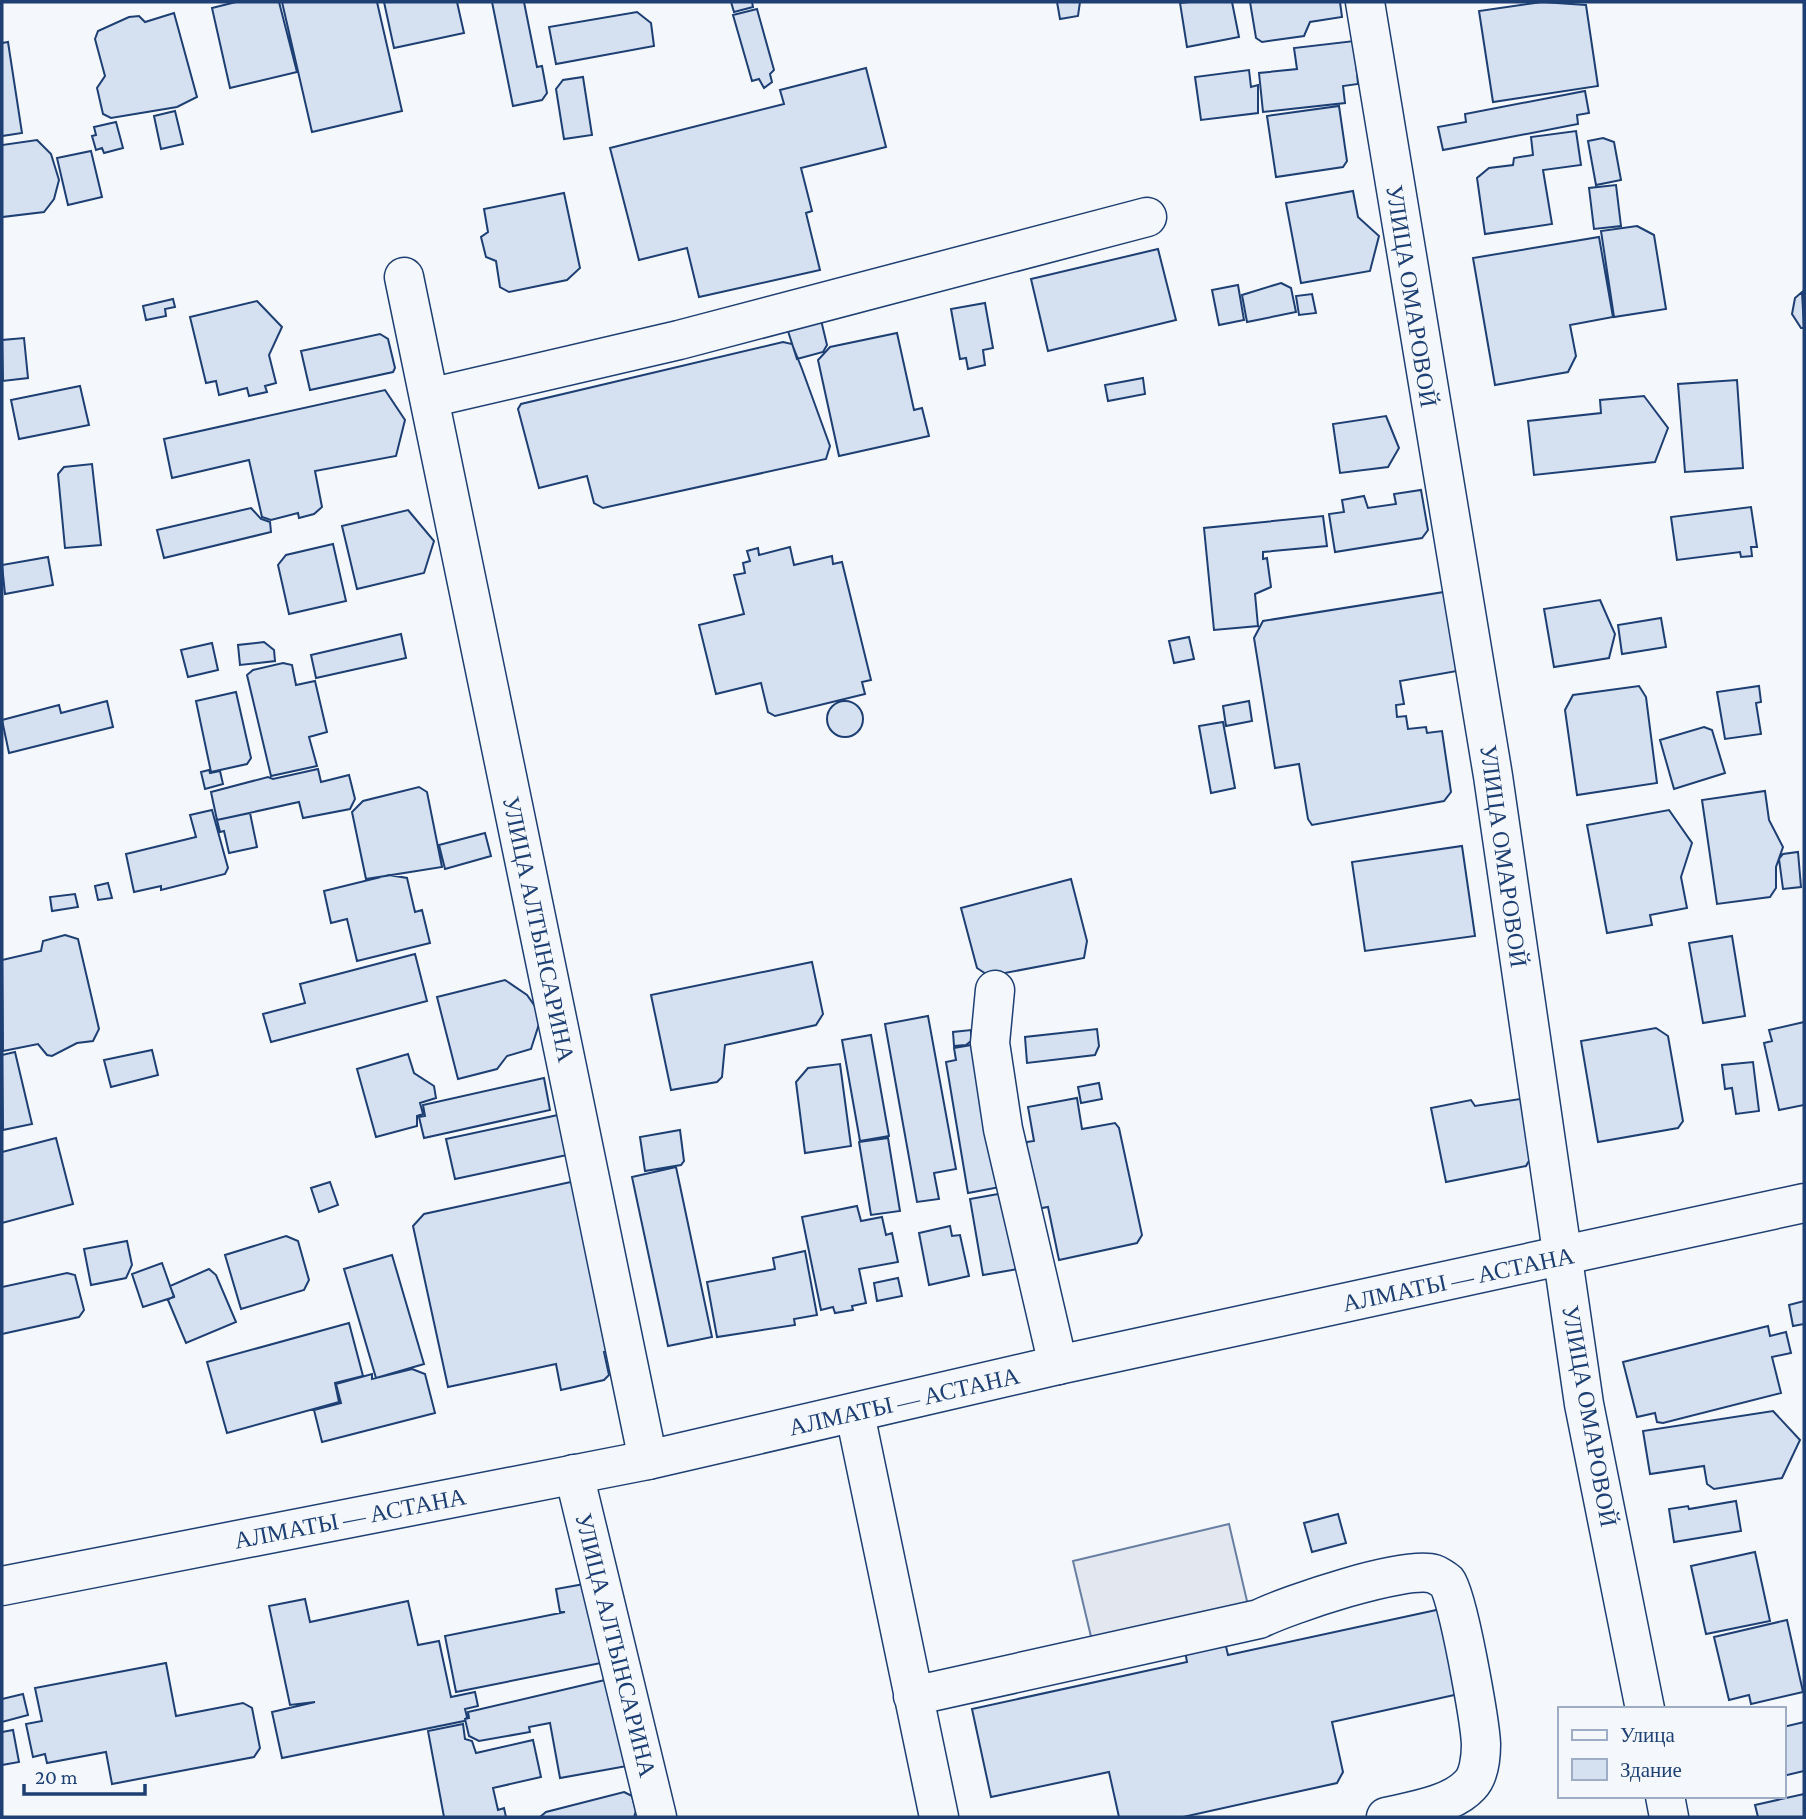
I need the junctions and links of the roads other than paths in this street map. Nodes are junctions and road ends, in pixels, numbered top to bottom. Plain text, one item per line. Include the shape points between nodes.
1 (1365, 2) edge
2 (1147, 217) dead end
3 (404, 277) dead end
4 (429, 398) junction
5 (995, 990) dead end
6 (1804, 1203) edge
7 (1564, 1256) junction
8 (1058, 1365) junction
9 (855, 1413) junction
10 (648, 1460) junction
11 (574, 1474) junction
12 (2, 1586) edge
13 (913, 1696) junction
14 (1645, 1707) edge
15 (1665, 1798) edge
16 (657, 1817) edge
17 (939, 1817) edge
18 (1386, 1817) edge
19 (1670, 1817) edge

1 - 7 main road, УЛИЦА ОМАРОВОЙ via 1493,776
2 - 4 main road via 679,341
3 - 4 main road, УЛИЦА АЛТЫНСАРИНА
4 - 10 main road, УЛИЦА АЛТЫНСАРИНА
5 - 8 main road via 990,1043 1003,1129
6 - 7 main road, АЛМАТЫ — АСТАНА
7 - 8 main road, АЛМАТЫ — АСТАНА
7 - 14 main road, УЛИЦА ОМАРОВОЙ via 1584,1404
8 - 9 main road, АЛМАТЫ — АСТАНА
9 - 10 main road, АЛМАТЫ — АСТАНА
9 - 13 main road
10 - 11 main road, АЛМАТЫ — АСТАНА
11 - 12 main road, АЛМАТЫ — АСТАНА
11 - 16 main road, УЛИЦА АЛТЫНСАРИНА
13 - 17 main road
13 - 18 main road via 1259,1619 1285,1606 1407,1574 1433,1574 1448,1583 1457,1608 1481,1744 1478,1772 1471,1785 1453,1797
15 - 19 main road

